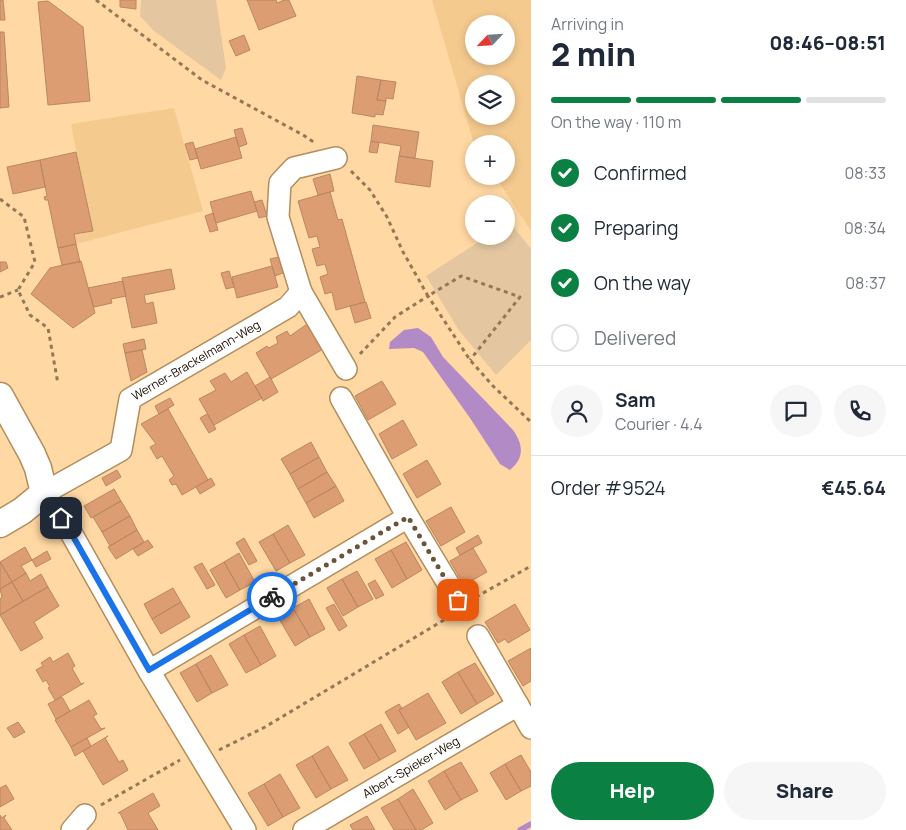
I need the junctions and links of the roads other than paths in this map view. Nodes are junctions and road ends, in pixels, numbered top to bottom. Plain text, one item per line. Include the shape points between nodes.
1 (336, 158) road end
2 (301, 292) junction
3 (346, 369) road end
4 (0, 396) edge
5 (340, 398) dead end
6 (44, 493) junction
7 (408, 517) junction
8 (0, 524) edge
9 (460, 606) road end
10 (478, 636) dead end
11 (149, 670) junction
12 (518, 705) junction
13 (531, 728) edge
14 (245, 830) edge
15 (304, 830) edge

1 - 2 street via 294,168 280,183 278,217
2 - 3 street
2 - 6 street, Werner-Brackelmann-Weg via 288,307 130,399 121,450
4 - 6 street via 32,454
5 - 7 street
6 - 8 street
6 - 11 street via 70,531
7 - 9 street
7 - 11 street
10 - 12 street
11 - 14 street
12 - 13 street
12 - 15 street, Albert-Spieker-Weg

